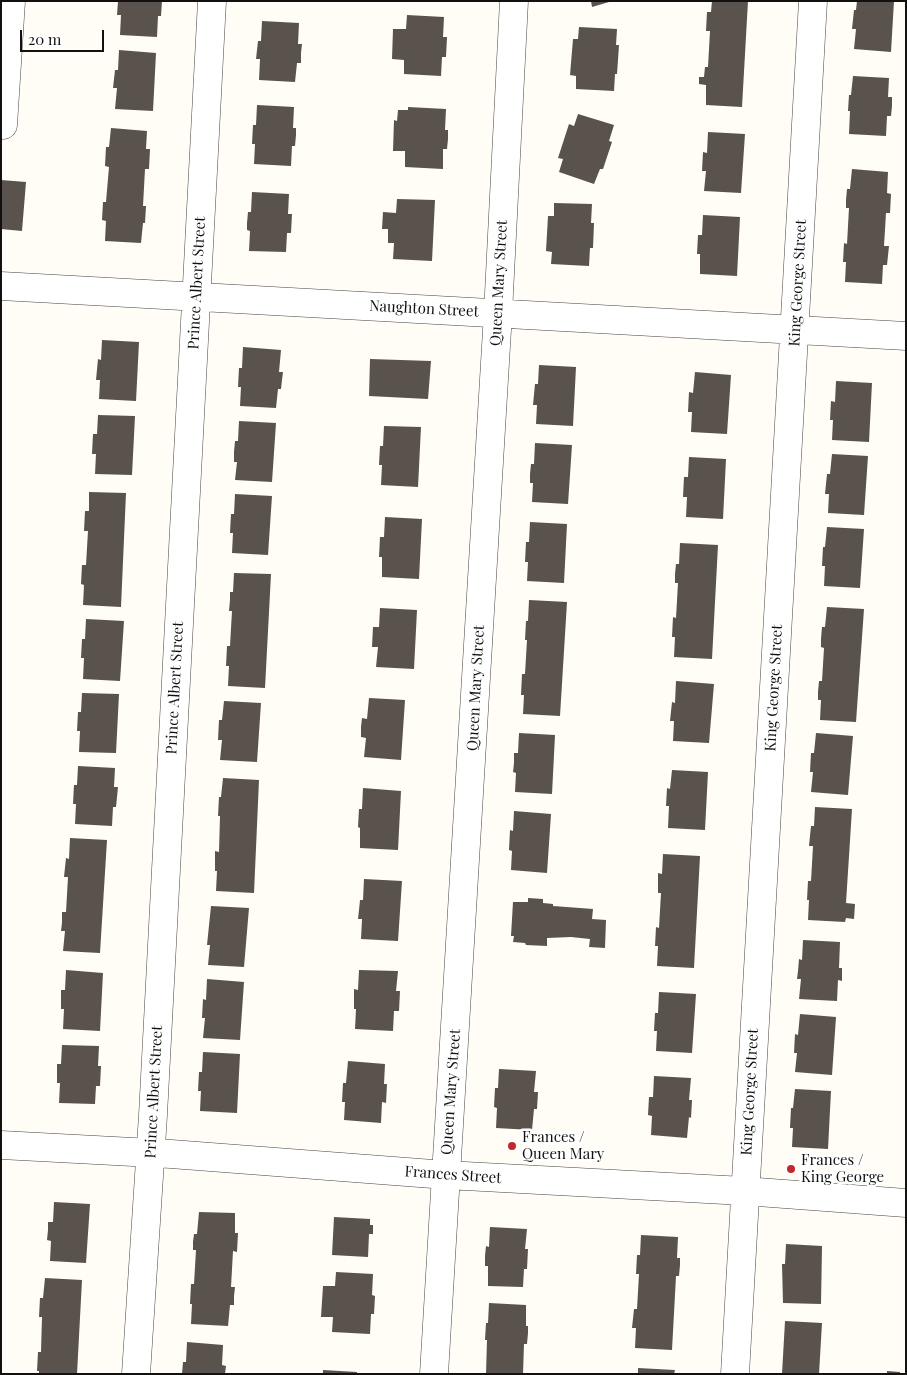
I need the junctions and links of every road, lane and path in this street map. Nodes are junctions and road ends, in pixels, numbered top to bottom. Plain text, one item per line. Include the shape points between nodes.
1 (11, 1) edge
2 (212, 1) edge
3 (514, 1) edge
4 (813, 1) edge
5 (1, 125) edge
6 (1, 286) edge
7 (196, 298) junction
8 (498, 313) junction
9 (795, 330) junction
10 (906, 336) edge
11 (1, 1145) edge
12 (150, 1153) junction
13 (446, 1175) junction
14 (744, 1191) junction
15 (906, 1203) edge
16 (136, 1374) edge
17 (434, 1374) edge
18 (735, 1374) edge

1 - 5 street
2 - 7 street, Prince Albert Street
3 - 8 street, Queen Mary Street
4 - 9 street, King George Street
6 - 7 street, Naughton Street
7 - 8 street, Naughton Street
7 - 12 street, Prince Albert Street
8 - 9 street, Naughton Street
8 - 13 street, Queen Mary Street
9 - 10 street, Naughton Street
9 - 14 street, King George Street
11 - 12 street, Frances Street
12 - 13 street, Frances Street
12 - 16 street, Prince Albert Street
13 - 14 street, Frances Street
13 - 17 street, Queen Mary Street
14 - 15 street, Frances Street
14 - 18 street, King George Street

